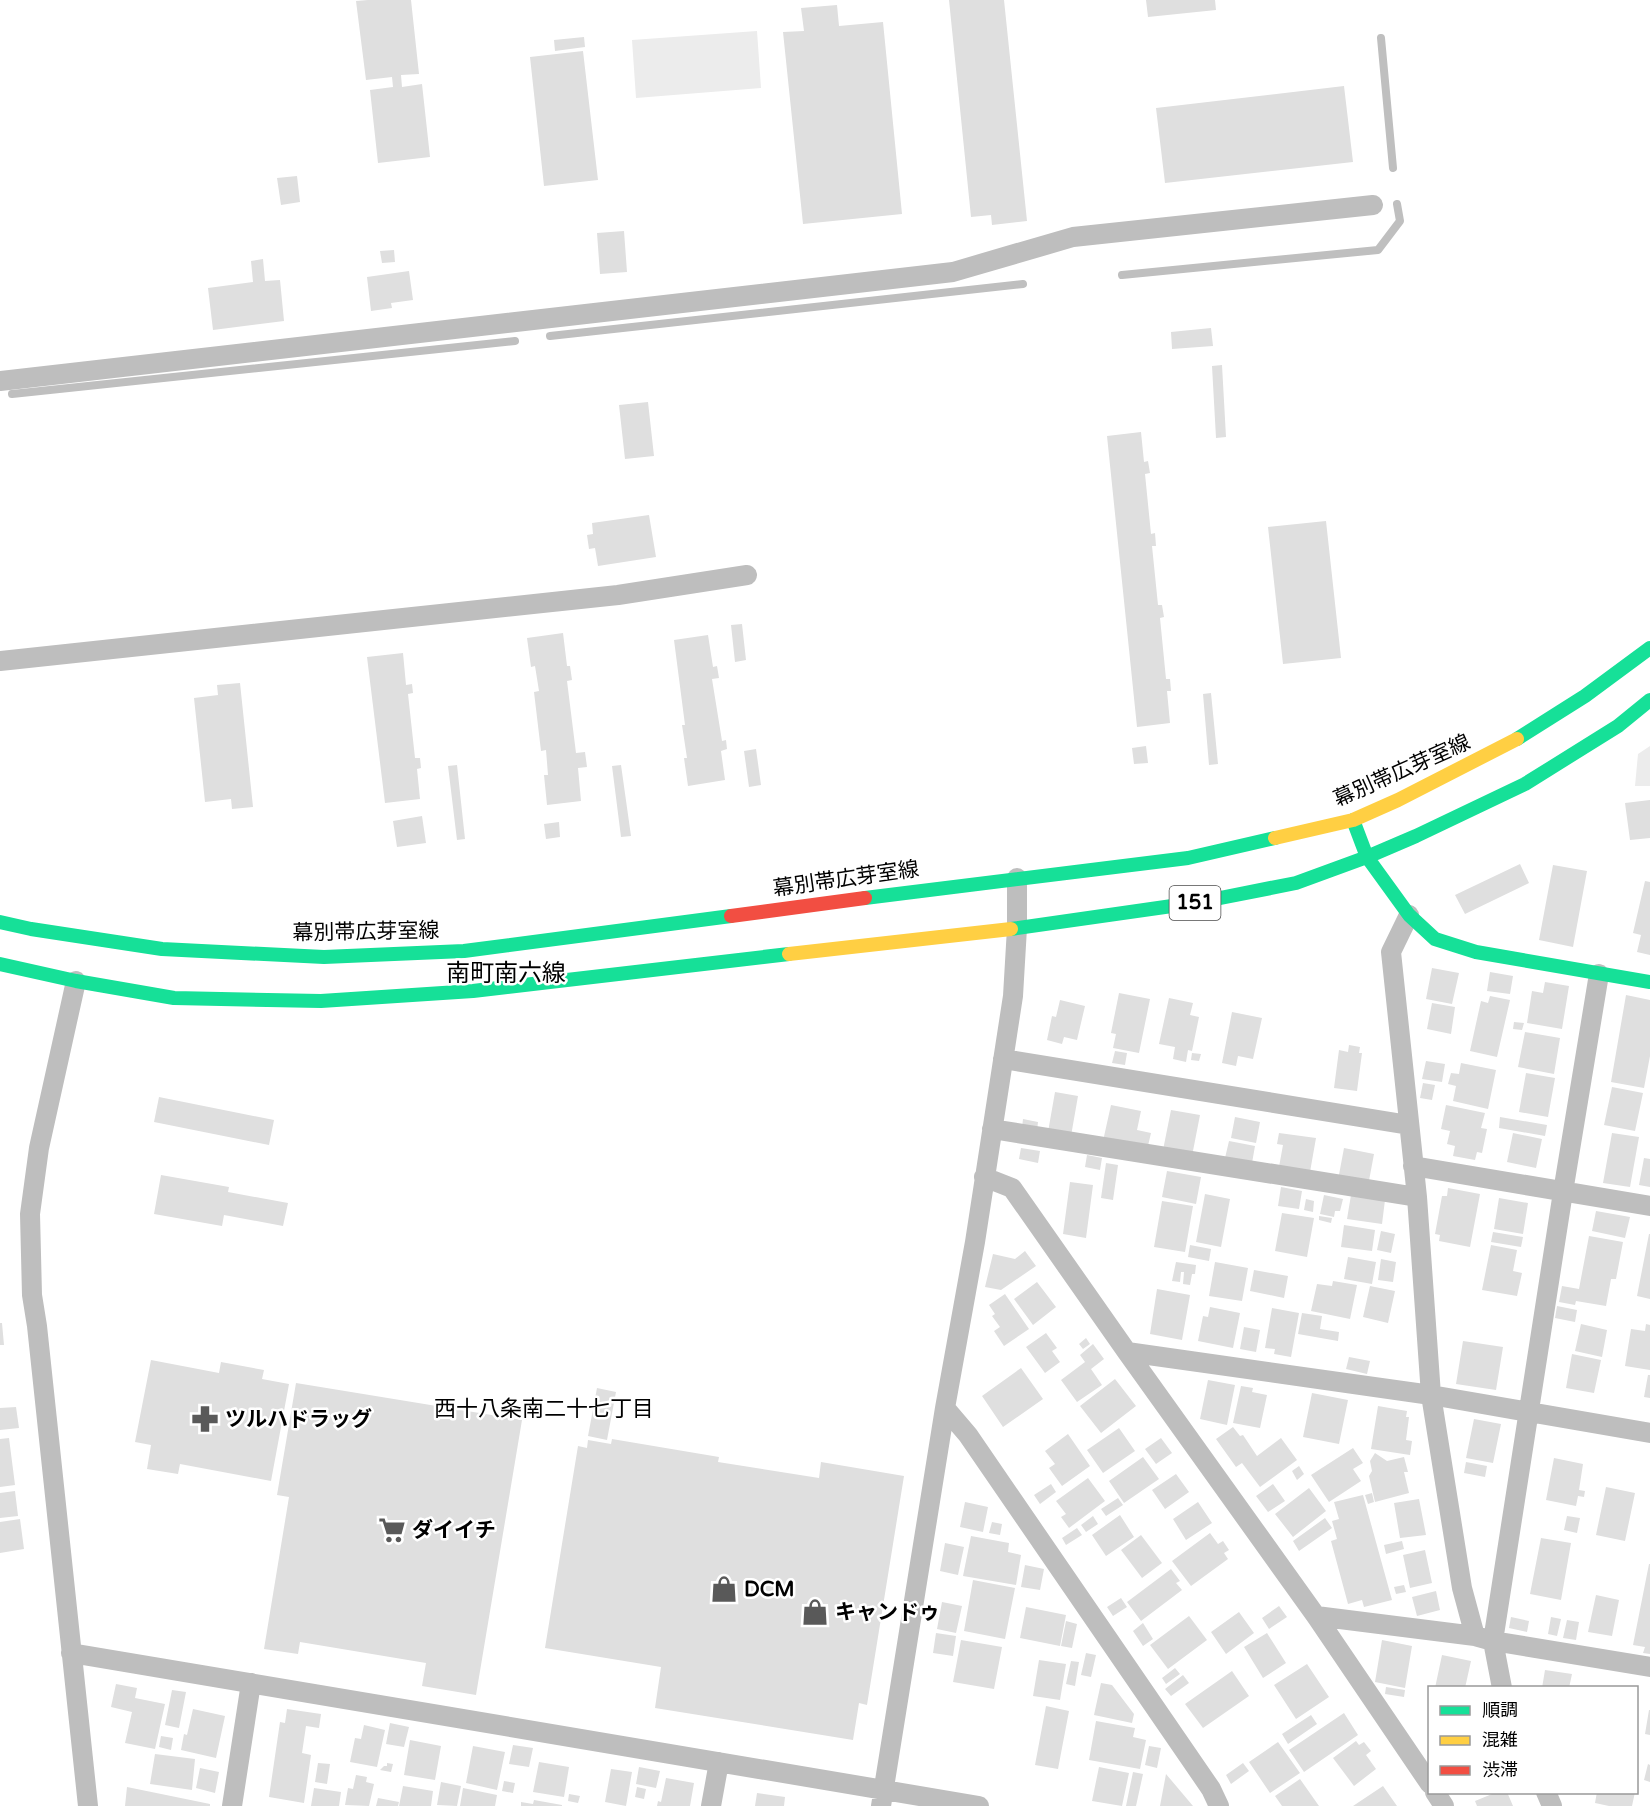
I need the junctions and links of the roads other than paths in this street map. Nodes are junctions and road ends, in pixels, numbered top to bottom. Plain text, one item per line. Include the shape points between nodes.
1 (1373, 205) dead end
2 (0, 381) edge
3 (747, 575) dead end
4 (1650, 648) edge
5 (0, 661) edge
6 (1650, 700) edge
7 (1353, 820) junction
8 (1367, 857) junction
9 (1017, 878) junction
10 (1409, 915) junction
11 (0, 922) edge
12 (1017, 928) junction
13 (0, 964) edge
14 (1599, 974) junction
15 (76, 981) junction
16 (1650, 982) edge
17 (1004, 1059) junction
18 (1409, 1125) junction
19 (993, 1129) junction
20 (1413, 1166) junction
21 (984, 1176) junction
22 (1563, 1192) junction
23 (1418, 1197) junction
24 (1650, 1206) edge
25 (1127, 1352) junction
26 (1431, 1395) junction
27 (945, 1408) junction
28 (1528, 1412) junction
29 (1650, 1433) edge
30 (1316, 1616) junction
31 (1484, 1639) junction
32 (71, 1653) junction
33 (1650, 1667) edge
34 (251, 1683) junction
35 (1501, 1686) edge
36 (719, 1762) junction
37 (1428, 1781) edge
38 (882, 1798) edge
39 (88, 1806) edge
40 (232, 1806) edge
41 (711, 1806) edge
42 (979, 1806) edge
43 (1219, 1806) edge

1 - 2 street via 1073,237 953,272
3 - 5 street via 618,595
4 - 7 main road, 幕別帯広芽室線 / 151 via 1586,696 1506,746
6 - 8 main road, 151 via 1618,726 1525,784
7 - 8 main road
7 - 9 main road, 幕別帯広芽室線 / 151 via 1188,858
8 - 10 main road
8 - 12 main road, 151 via 1296,883 1222,898
9 - 11 main road, 幕別帯広芽室線 / 151 via 464,951 324,957 162,949
9 - 12 street
10 - 14 main road via 1435,939 1476,952
10 - 18 street via 1390,952
12 - 15 main road, 151 via 473,991 321,1001 174,998
12 - 17 street
13 - 15 main road, 151
14 - 16 main road
14 - 22 street
15 - 32 street via 39,1148 30,1214 32,1295
17 - 18 street
17 - 19 street
18 - 20 street
19 - 21 street
19 - 23 street
20 - 22 street
20 - 23 street
21 - 25 street via 1012,1188
21 - 27 street
22 - 24 street
22 - 28 street
23 - 26 street
25 - 26 street
25 - 30 street
26 - 28 street
26 - 31 street via 1462,1588
27 - 38 street
27 - 43 street via 968,1435
28 - 29 street
28 - 31 street
30 - 31 street
30 - 37 street
31 - 33 street
31 - 35 street
32 - 34 street
32 - 39 street
34 - 36 street
34 - 40 street
36 - 38 street
36 - 41 street
38 - 42 street

